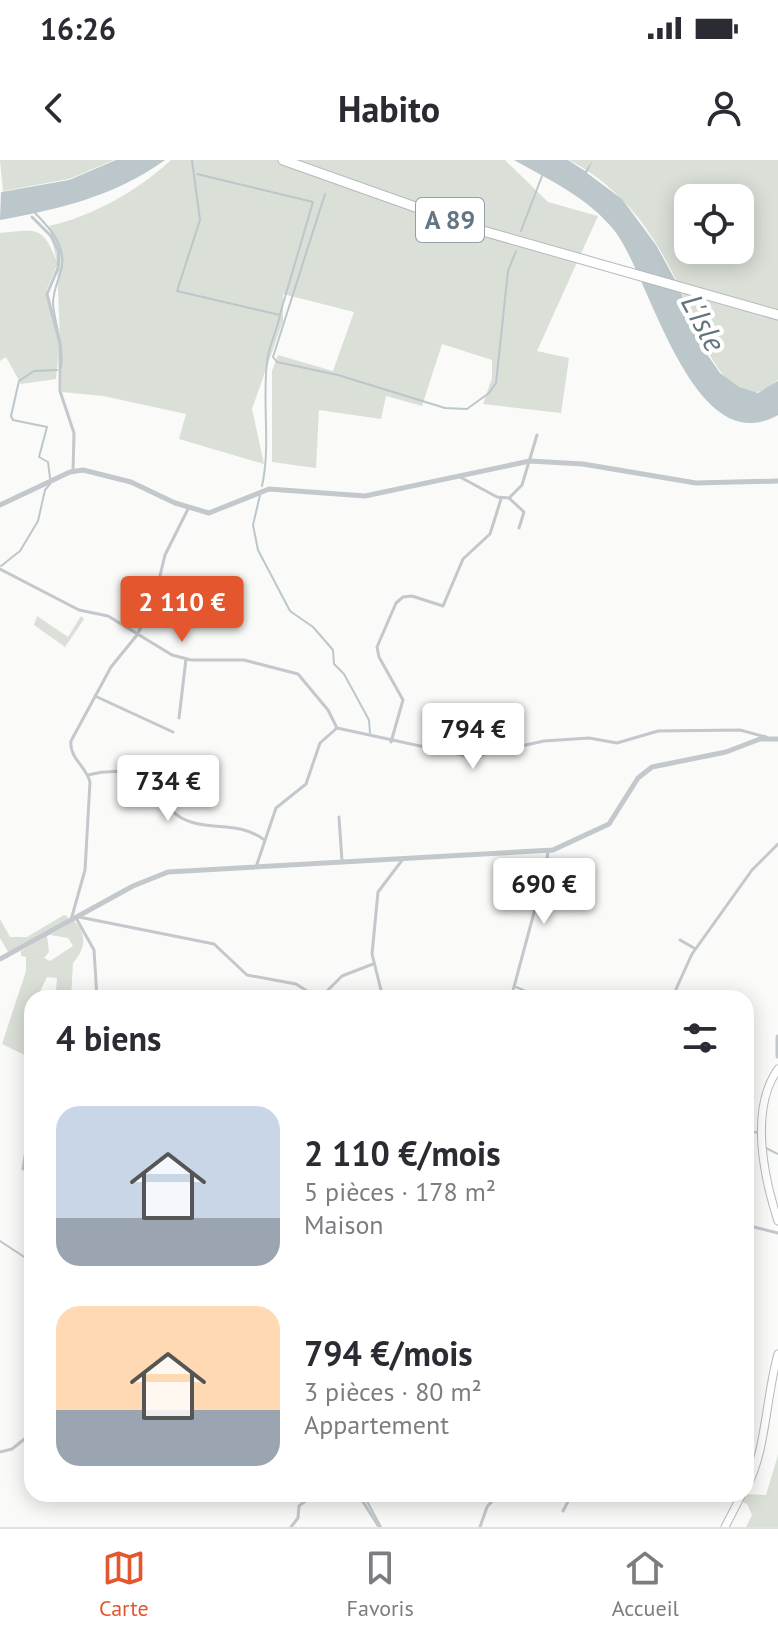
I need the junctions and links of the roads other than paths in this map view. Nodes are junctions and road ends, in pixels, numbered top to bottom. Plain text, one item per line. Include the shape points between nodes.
1 (283, 160) edge
2 (294, 160) edge
3 (32, 217) dead end
4 (620, 268) junction
5 (778, 313) edge
6 (537, 435) dead end
7 (530, 461) junction
8 (73, 471) junction
9 (460, 477) junction
10 (778, 481) edge
11 (509, 498) junction
12 (501, 499) junction
13 (0, 505) edge
14 (189, 507) junction
15 (519, 528) dead end
16 (0, 569) edge
17 (137, 635) junction
18 (186, 659) junction
19 (95, 696) junction
20 (179, 718) dead end
21 (337, 728) junction
22 (173, 732) dead end
23 (766, 737) junction
24 (778, 739) edge
25 (391, 742) junction
26 (88, 775) junction
27 (339, 817) dead end
28 (263, 839) junction
29 (778, 844) edge
30 (548, 851) junction
31 (403, 859) junction
32 (342, 862) junction
33 (256, 867) junction
34 (75, 919) junction
35 (680, 940) dead end
36 (695, 949) junction
37 (0, 959) edge
38 (373, 964) junction
39 (96, 990) edge
40 (305, 990) edge
41 (327, 990) edge
42 (381, 990) edge
43 (513, 990) edge
44 (676, 990) edge
45 (778, 1037) edge
46 (778, 1044) edge
47 (778, 1056) edge
48 (778, 1068) edge
49 (778, 1077) edge
50 (771, 1085) junction
51 (24, 1164) edge
52 (23, 1169) dead end
53 (778, 1221) edge
54 (754, 1227) edge
55 (778, 1233) edge
56 (778, 1354) edge
57 (24, 1439) edge
58 (0, 1452) edge
59 (754, 1469) edge
60 (304, 1502) edge
61 (363, 1502) edge
62 (491, 1502) edge
63 (568, 1502) edge
64 (738, 1502) edge
65 (563, 1511) dead end
66 (291, 1527) edge
67 (379, 1527) edge
68 (480, 1527) edge
69 (725, 1527) edge

1 - 4 highway, A 89 via 470,227
2 - 4 highway, A 89
3 - 8 street via 59,252 47,294 60,344 60,391 74,433
4 - 5 highway, A 89
6 - 7 street
7 - 9 street
7 - 10 street via 572,462 696,483
7 - 11 street via 522,485
8 - 13 street
8 - 14 street via 131,482
9 - 12 street
9 - 14 street via 365,496 269,489 209,513
11 - 12 street
11 - 15 street via 524,512
12 - 25 street via 490,534 463,559 443,606 403,597 379,639 379,657 403,700
14 - 17 street via 165,555 157,595
16 - 17 street via 79,610 108,616
17 - 18 street
17 - 19 street
18 - 20 street
18 - 21 street via 236,659 298,674
19 - 22 street
19 - 26 street via 70,746
21 - 25 street
21 - 28 street via 320,743 306,784 276,808
23 - 24 street
23 - 25 street via 740,730 658,731 617,743 590,738 544,741 471,757
23 - 30 street via 726,752 652,767 638,778 609,824
26 - 28 street via 130,774 153,783 165,805 189,822 237,826
26 - 34 street via 88,849
27 - 32 street
28 - 33 street
29 - 36 street via 752,870
30 - 31 street
30 - 43 street
31 - 32 street
31 - 38 street via 378,892
32 - 33 street
33 - 34 street via 156,875
34 - 37 street
34 - 39 street via 94,950
34 - 40 street via 214,944 247,975
35 - 36 street
36 - 44 street
38 - 41 street via 342,976
38 - 42 street
45 - 46 street
46 - 47 street
48 - 50 main road
49 - 50 main road
50 - 53 main road via 761,1143 764,1177
51 - 52 street
54 - 55 street
56 - 59 main road
57 - 58 street
60 - 66 street
61 - 67 street
62 - 68 street
63 - 65 street
64 - 69 main road

